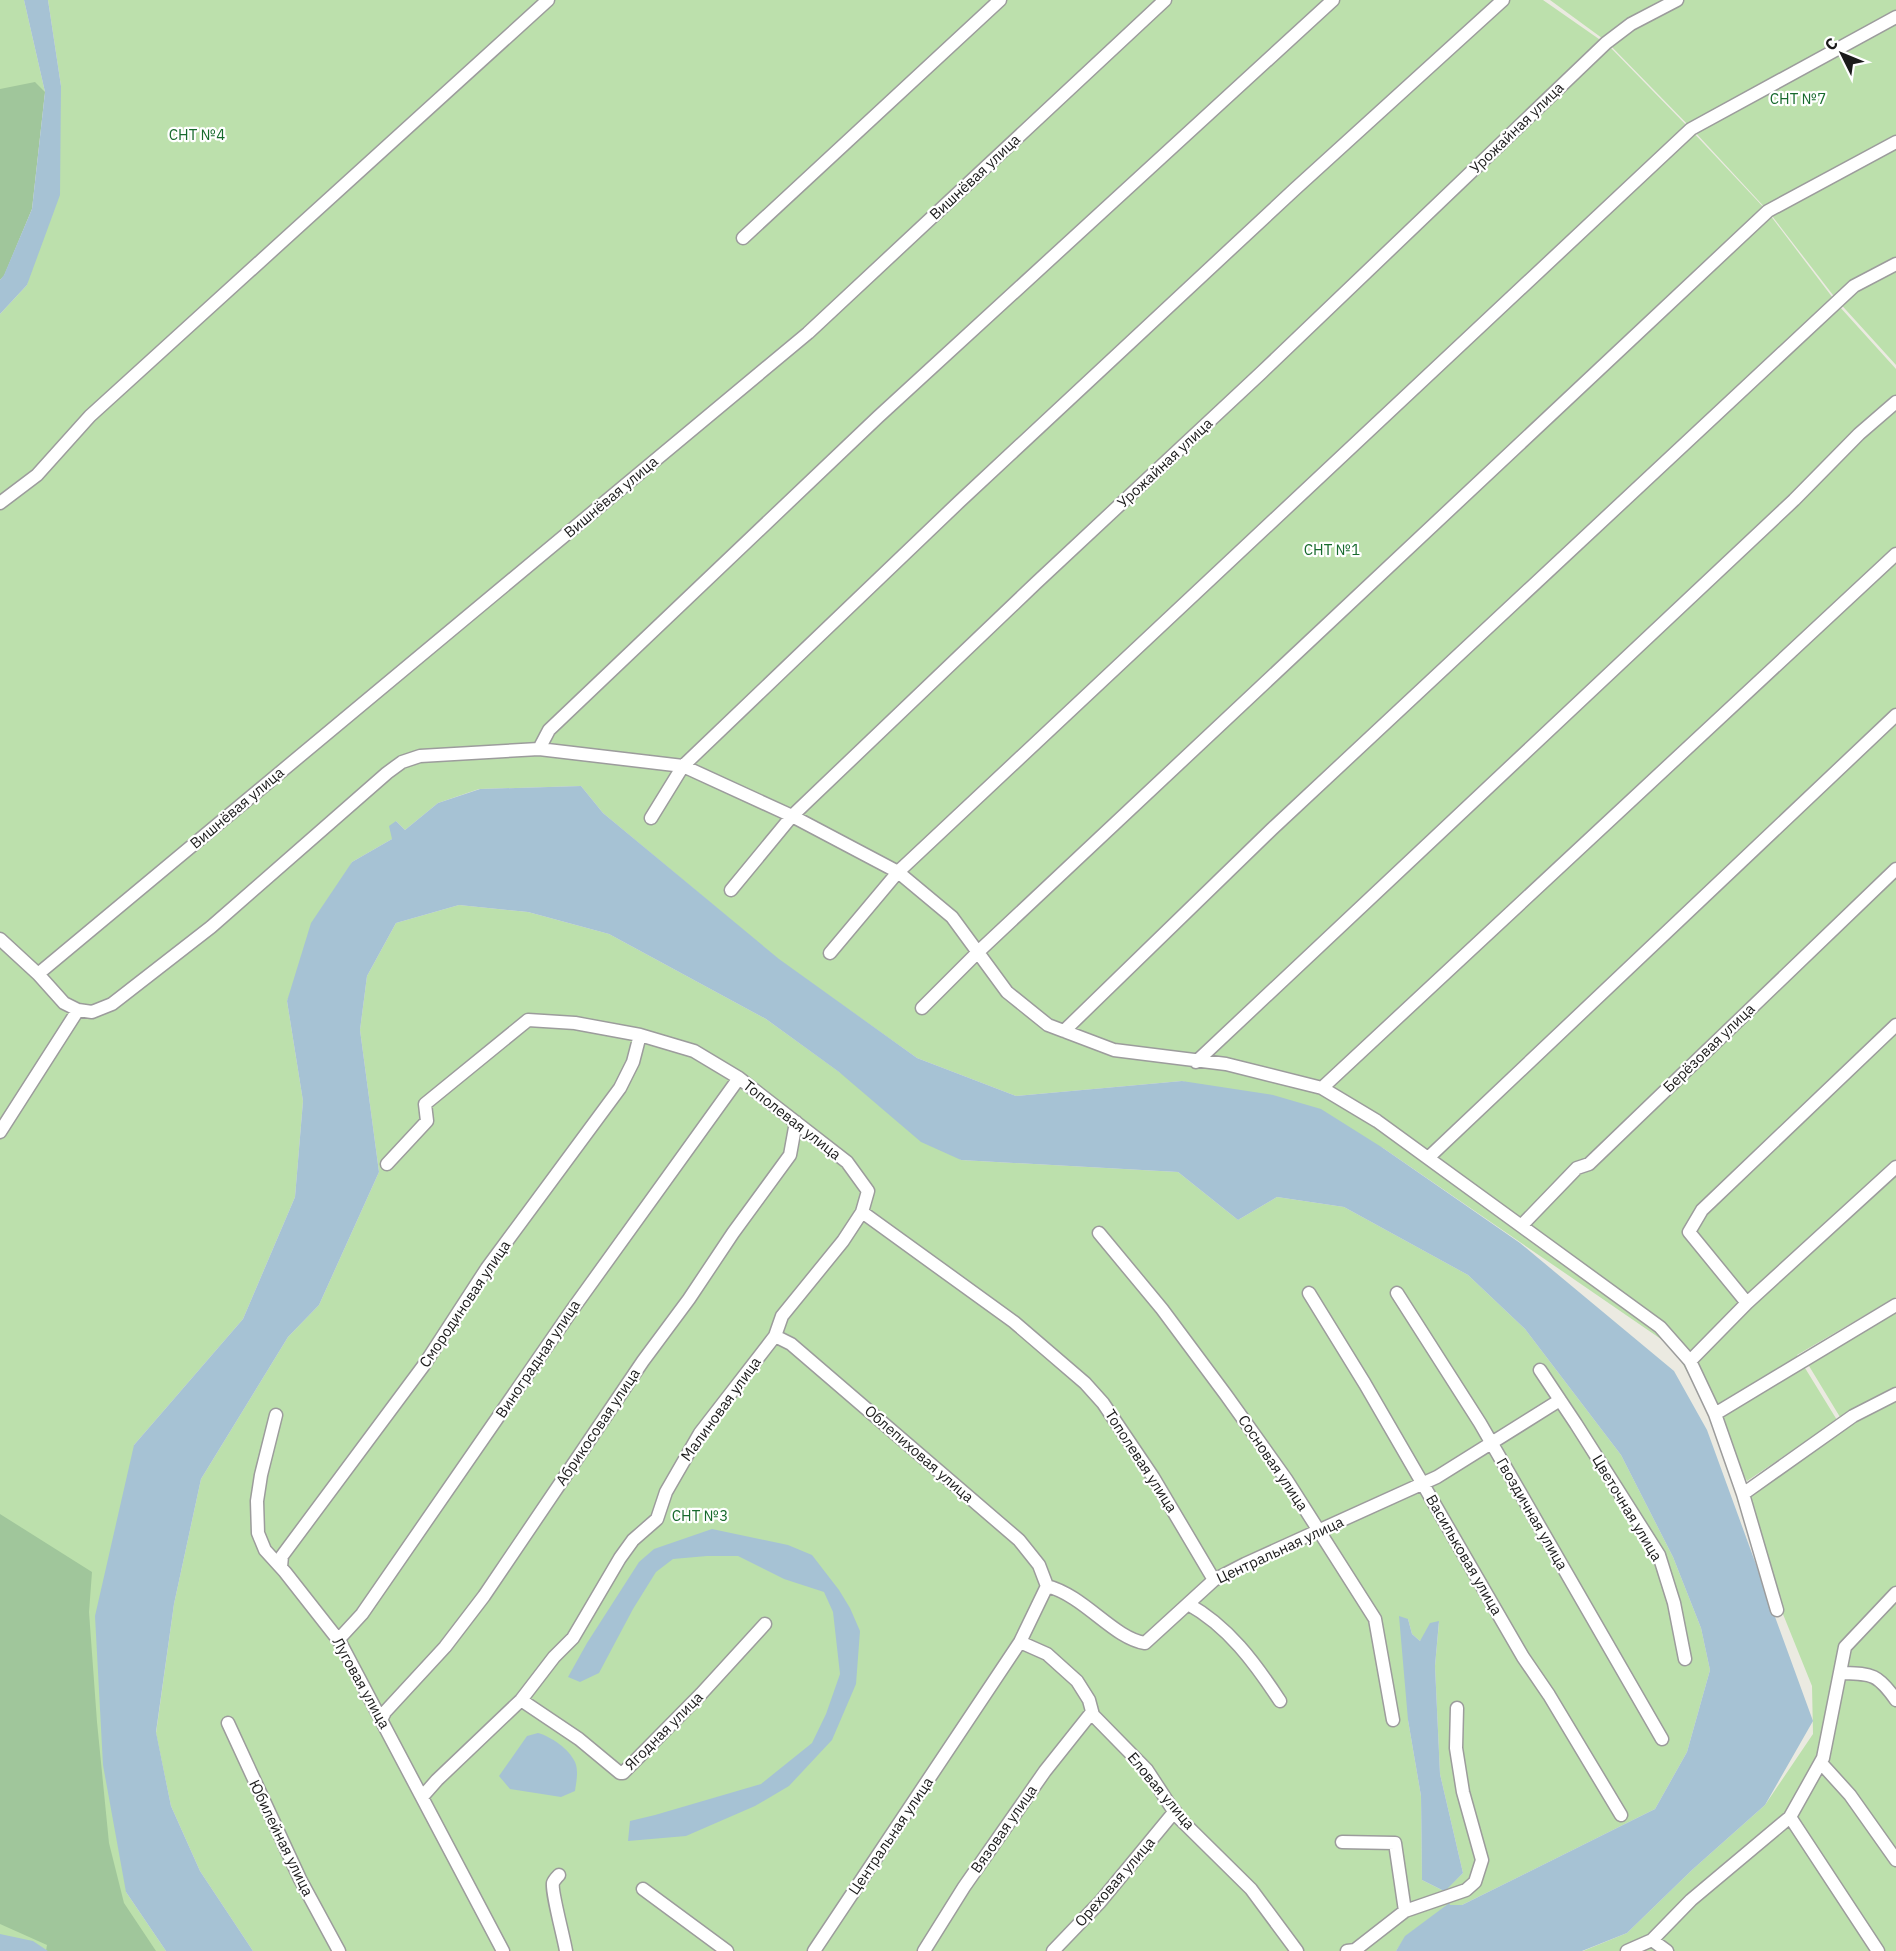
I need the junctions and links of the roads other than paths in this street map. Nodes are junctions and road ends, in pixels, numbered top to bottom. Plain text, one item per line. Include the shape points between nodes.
1 (548, 0) edge
2 (1000, 0) edge
3 (1165, 0) edge
4 (1333, 0) edge
5 (1503, 0) edge
6 (1677, 0) edge
7 (1896, 17) edge
8 (1896, 142) edge
9 (743, 238) dead end
10 (1896, 264) edge
11 (1896, 402) edge
12 (0, 503) edge
13 (1896, 554) edge
14 (1896, 715) edge
15 (539, 749) junction
16 (683, 766) junction
17 (792, 816) junction
18 (651, 818) dead end
19 (1896, 869) edge
20 (898, 872) junction
21 (731, 890) dead end
22 (0, 939) edge
23 (978, 952) junction
24 (830, 953) dead end
25 (38, 974) junction
26 (922, 1008) dead end
27 (78, 1010) junction
28 (1896, 1025) edge
29 (1064, 1031) junction
30 (640, 1035) junction
31 (1196, 1062) junction
32 (739, 1078) junction
33 (1322, 1088) junction
34 (796, 1122) junction
35 (0, 1132) edge
36 (1428, 1158) junction
37 (387, 1164) dead end
38 (1896, 1167) edge
39 (862, 1212) junction
40 (1522, 1225) junction
41 (1099, 1233) dead end
42 (1309, 1293) dead end
43 (1397, 1293) dead end
44 (1747, 1303) junction
45 (1896, 1305) edge
46 (775, 1336) junction
47 (1690, 1361) junction
48 (1540, 1370) dead end
49 (1896, 1394) edge
50 (1560, 1400) junction
51 (1715, 1414) junction
52 (276, 1415) dead end
53 (1491, 1443) junction
54 (1423, 1484) junction
55 (1743, 1494) junction
56 (1319, 1531) junction
57 (281, 1567) junction
58 (1214, 1580) junction
59 (1047, 1586) junction
60 (1896, 1593) edge
61 (1188, 1604) junction
62 (1777, 1610) dead end
63 (765, 1624) dead end
64 (338, 1640) junction
65 (1020, 1642) junction
66 (1685, 1659) dead end
67 (1840, 1673) junction
68 (521, 1700) junction
69 (1896, 1700) edge
70 (1280, 1701) dead end
71 (1457, 1708) dead end
72 (1092, 1712) junction
73 (381, 1720) junction
74 (1393, 1720) dead end
75 (228, 1723) dead end
76 (1662, 1739) dead end
77 (1821, 1763) junction
78 (423, 1797) junction
79 (1174, 1811) junction
80 (1621, 1815) dead end
81 (1790, 1817) junction
82 (1342, 1842) dead end
83 (1896, 1860) edge
84 (559, 1875) dead end
85 (643, 1889) dead end
86 (1405, 1911) junction
87 (1652, 1940) junction
88 (339, 1951) edge
89 (503, 1951) edge
90 (566, 1951) edge
91 (727, 1951) edge
92 (814, 1951) edge
93 (924, 1951) edge
94 (1053, 1951) edge
95 (1284, 1951) edge
96 (1291, 1951) edge
97 (1298, 1951) edge
98 (1347, 1951) edge
99 (1627, 1951) edge
100 (1667, 1951) edge
101 (1878, 1951) edge

1 - 12 street via 90,416 37,475
2 - 9 street
3 - 25 street, Вишнёвая улица via 808,333
4 - 15 street via 878,417 549,730
5 - 16 street via 958,502
6 - 17 street, Урожайная улица via 1606,43
7 - 20 street via 1691,129
8 - 23 street via 1768,211
10 - 29 street via 1854,286 1281,821
11 - 31 street
13 - 33 street
14 - 36 street
15 - 16 street
15 - 27 street via 420,756 402,762 152,975 112,1004 92,1012
16 - 17 street
16 - 18 street
17 - 20 street
17 - 21 street, Урожайная улица
19 - 40 street, Берёзовая улица via 1589,1164 1578,1167
20 - 23 street via 952,917
20 - 24 street
22 - 25 street
23 - 26 street
23 - 29 street via 1007,992 1048,1025
25 - 27 street via 64,1002
27 - 35 street
28 - 44 street via 1702,1210 1689,1232
29 - 31 street via 1114,1050
30 - 32 street, Тополевая улица via 694,1051
30 - 37 street, Тополевая улица via 575,1023 528,1020 425,1104 427,1121
30 - 57 street, Смородиновая улица via 620,1088 487,1268 424,1365 282,1556
31 - 33 street via 1226,1064
32 - 34 street, Тополевая улица
32 - 64 street, Виноградная улица via 572,1310 362,1614
33 - 36 street
34 - 39 street, Тополевая улица via 847,1162 868,1191
34 - 73 street, Абрикосовая улица via 790,1155 643,1361 484,1596
36 - 40 street
38 - 44 street
39 - 46 street, Малиновая улица via 843,1242 782,1317
39 - 58 street, Тополевая улица via 1014,1322 1085,1383 1153,1477
40 - 47 street via 1660,1327
41 - 56 street, Сосновая улица via 1226,1395
42 - 54 street, Васильковая улица
43 - 53 street, Гвоздичная улица
44 - 47 street
45 - 51 street
46 - 59 street, Облепиховая улица via 791,1344 1019,1540 1040,1565
46 - 68 street, Малиновая улица via 700,1433 666,1492 657,1519 633,1540 573,1638
47 - 51 street
48 - 50 street, Цветочная улица
49 - 55 street via 1853,1416
50 - 53 street, Центральная улица
50 - 66 street, Цветочная улица via 1659,1555
51 - 55 street
52 - 57 street, Луговая улица via 257,1501 258,1533 265,1550
53 - 54 street, Центральная улица
53 - 76 street, Гвоздичная улица
54 - 56 street, Центральная улица
54 - 80 street, Васильковая улица
55 - 62 street
56 - 58 street, Центральная улица
56 - 74 street, Сосновая улица via 1375,1619
57 - 64 street, Луговая улица
58 - 61 street, Центральная улица
59 - 61 street, Центральная улица via 1083,1603 1133,1641 1145,1643
59 - 65 street, Центральная улица
60 - 67 street via 1845,1647
61 - 70 street via 1233,1639
63 - 68 street, Ягодная улица via 623,1773
64 - 73 street, Луговая улица
65 - 72 street, Еловая улица via 1047,1654 1077,1681
65 - 92 street, Центральная улица
67 - 69 street via 1868,1674 1884,1682
67 - 77 street
68 - 78 street, Малиновая улица
71 - 86 street via 1456,1748 1463,1792 1482,1860 1475,1882 1466,1890
72 - 79 street, Еловая улица via 1147,1770
72 - 93 street, Вязовая улица via 1045,1771
73 - 78 street, Луговая улица
75 - 88 street, Юбилейная улица via 300,1879
77 - 81 street
77 - 83 street via 1850,1795
78 - 89 street, Луговая улица
79 - 94 street, Ореховая улица via 1100,1902
79 - 97 street, Еловая улица via 1251,1889
81 - 87 street via 1691,1900
81 - 101 street
82 - 86 street via 1395,1843
84 - 90 street via 553,1883 554,1897
85 - 91 street
86 - 98 street via 1355,1950
87 - 99 street
87 - 100 street
95 - 96 street

